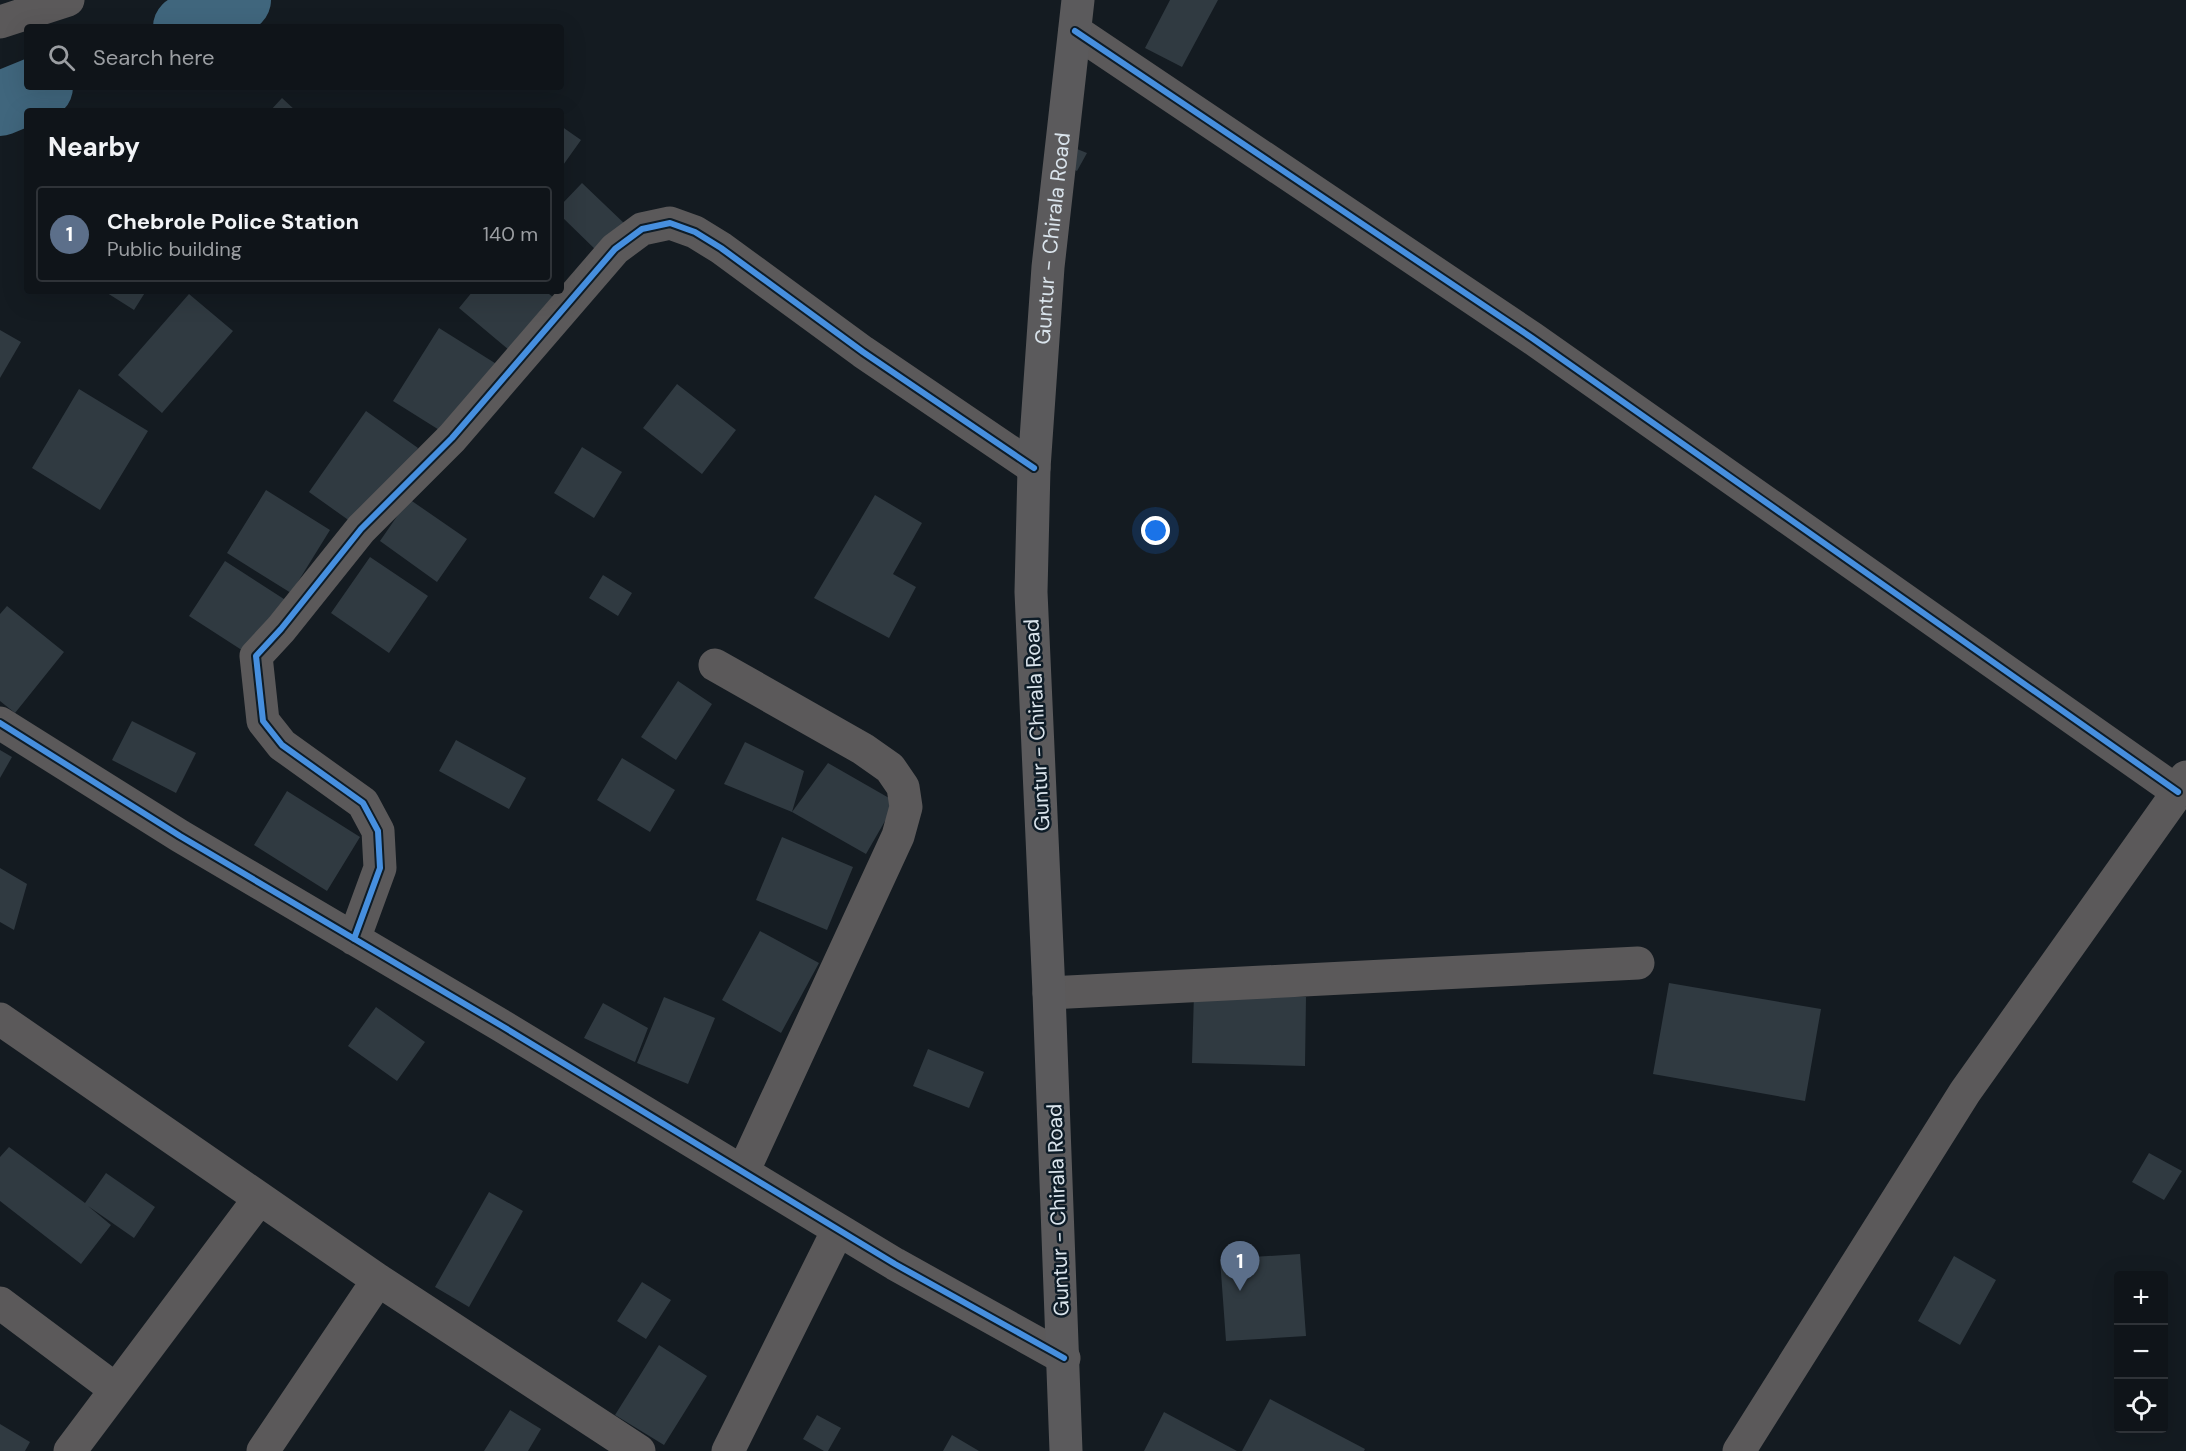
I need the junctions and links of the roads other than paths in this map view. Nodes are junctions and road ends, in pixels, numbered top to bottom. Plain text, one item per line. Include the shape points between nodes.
1 (68, 0) edge
2 (1076, 15) edge
3 (0, 22) edge
4 (1034, 468) junction
5 (715, 665) dead end
6 (0, 723) edge
7 (2182, 785) edge
8 (354, 939) junction
9 (1638, 963) dead end
10 (1049, 993) junction
11 (0, 1019) edge
12 (743, 1172) junction
13 (260, 1199) junction
14 (838, 1230) junction
15 (378, 1280) junction
16 (0, 1303) edge
17 (1064, 1358) junction
18 (115, 1389) junction
19 (70, 1451) edge
20 (263, 1451) edge
21 (639, 1451) edge
22 (728, 1451) edge
23 (1066, 1451) edge
24 (1739, 1451) edge

1 - 3 street
2 - 4 main road, Guntur - Chirala Road via 1048,267
2 - 7 street via 1532,338
4 - 8 street via 695,232 670,223 642,229 615,249 452,438 361,529 256,656 262,721 282,744 363,803 378,831 380,868
4 - 10 main road, Guntur - Chirala Road via 1031,592
5 - 12 street via 891,768 903,787 906,807 898,836
6 - 8 street
7 - 24 street via 1965,1092
8 - 12 street
9 - 10 street
10 - 17 main road, Guntur - Chirala Road
11 - 13 street
12 - 14 street
13 - 15 street
13 - 18 street
14 - 17 street
14 - 22 street
15 - 20 street
15 - 21 street
16 - 18 street
17 - 23 main road, Guntur - Chirala Road
18 - 19 street

